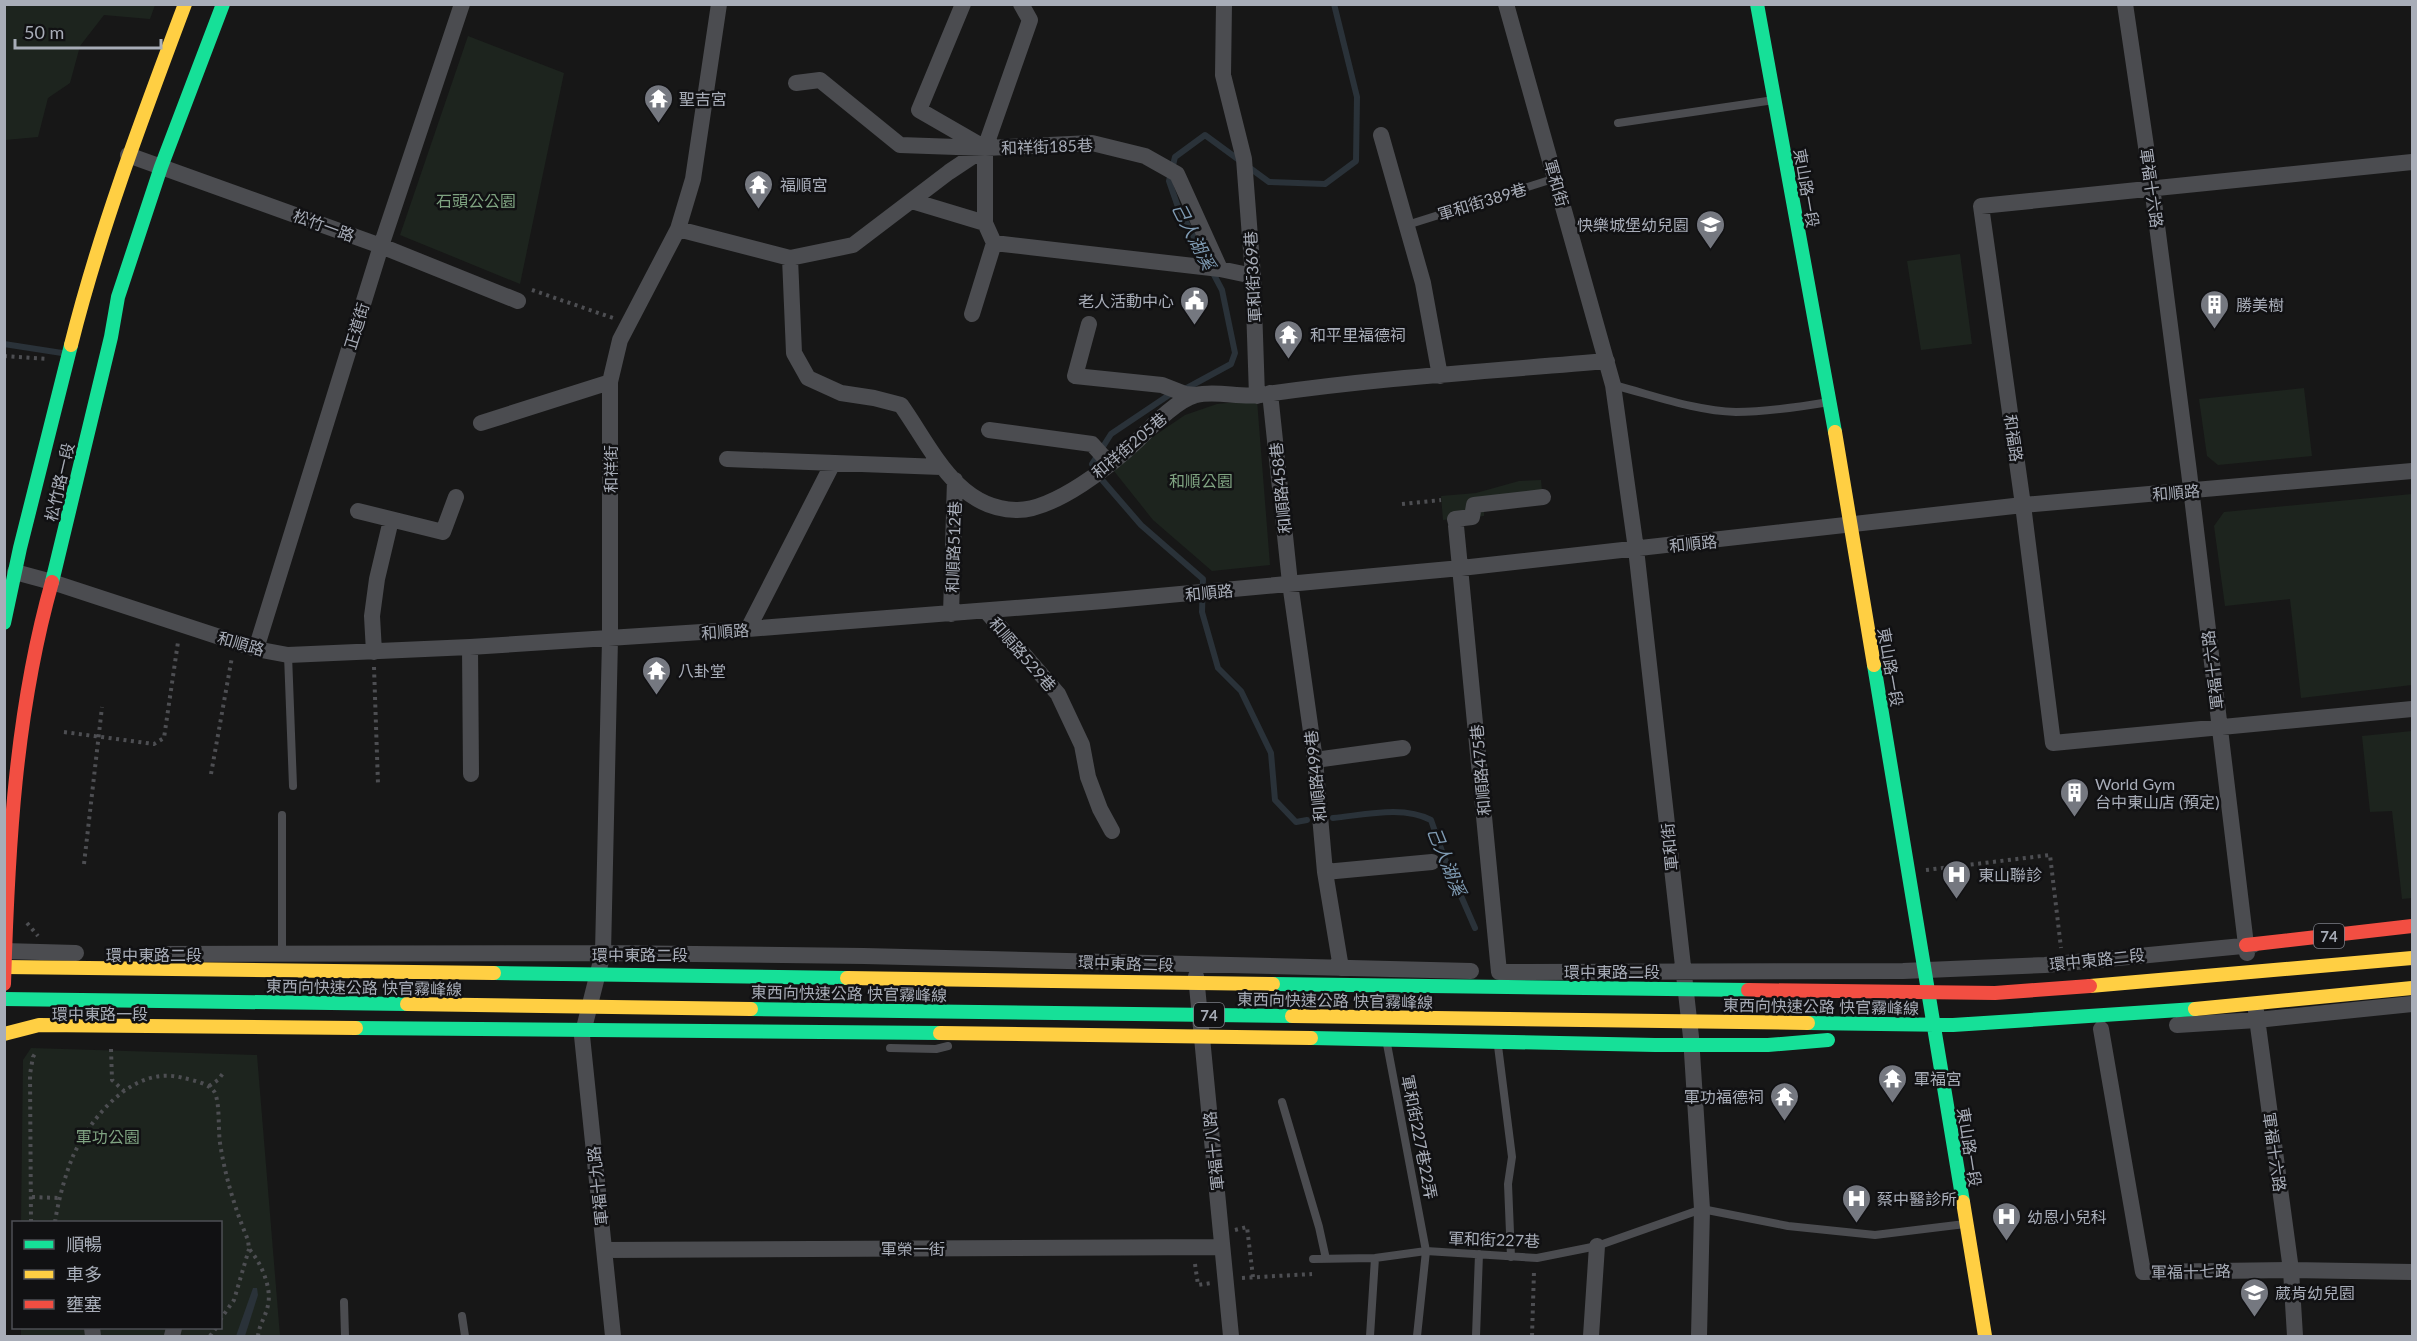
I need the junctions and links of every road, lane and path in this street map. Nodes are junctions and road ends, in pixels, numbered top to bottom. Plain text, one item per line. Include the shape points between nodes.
1 (185, 4) edge
2 (223, 4) edge
3 (462, 4) edge
4 (719, 4) edge
5 (963, 4) edge
6 (1021, 4) edge
7 (1224, 4) edge
8 (1506, 4) edge
9 (1757, 4) edge
10 (2125, 4) edge
11 (796, 83) dead end
12 (1774, 100) junction
13 (1618, 123) dead end
14 (1381, 135) dead end
15 (985, 148) junction
16 (129, 155) junction
17 (2412, 162) edge
18 (161, 167) junction
19 (1556, 178) junction
20 (2152, 188) junction
21 (912, 201) junction
22 (985, 223) junction
23 (1407, 225) junction
24 (678, 229) junction
25 (994, 243) junction
26 (381, 246) junction
27 (790, 258) junction
28 (1220, 269) junction
29 (1253, 276) junction
30 (536, 293) dead end
31 (518, 301) dead end
32 (972, 314) dead end
33 (629, 323) junction
34 (1089, 324) dead end
35 (4, 356) edge
36 (67, 360) junction
37 (1607, 361) junction
38 (1440, 376) junction
39 (610, 382) junction
40 (1613, 385) junction
41 (1190, 394) junction
42 (1264, 394) junction
43 (1830, 402) junction
44 (481, 423) dead end
45 (988, 430) dead end
46 (727, 459) dead end
47 (833, 463) junction
48 (1110, 463) junction
49 (941, 467) junction
50 (2412, 471) edge
51 (955, 480) junction
52 (2191, 491) junction
53 (456, 497) dead end
54 (1543, 497) dead end
55 (1441, 500) dead end
56 (1402, 504) dead end
57 (2023, 505) junction
58 (358, 511) dead end
59 (391, 519) junction
60 (1851, 525) junction
61 (1635, 549) junction
62 (1461, 567) junction
63 (15, 572) junction
64 (52, 582) junction
65 (1290, 583) junction
66 (986, 611) junction
67 (951, 614) junction
68 (4, 623) edge
69 (747, 629) junction
70 (610, 639) junction
71 (178, 642) dead end
72 (235, 642) junction
73 (470, 647) junction
74 (256, 649) junction
75 (374, 652) junction
76 (288, 655) junction
77 (102, 707) dead end
78 (2412, 710) edge
79 (2219, 729) junction
80 (64, 732) dead end
81 (99, 738) junction
82 (1403, 748) dead end
83 (1315, 760) junction
84 (211, 774) dead end
85 (471, 774) dead end
86 (378, 784) dead end
87 (293, 786) dead end
88 (282, 815) dead end
89 (1112, 831) dead end
90 (1432, 862) dead end
91 (84, 864) dead end
92 (1325, 872) junction
93 (1909, 872) junction
94 (2412, 913) edge
95 (21, 915) dead end
96 (2412, 926) edge
97 (2412, 939) edge
98 (42, 941) dead end
99 (2246, 945) junction
100 (5, 951) edge
101 (603, 953) junction
102 (282, 954) junction
103 (2412, 958) edge
104 (2064, 963) junction
105 (1195, 965) junction
106 (4, 967) edge
107 (1341, 968) junction
108 (1925, 970) junction
109 (1683, 971) junction
110 (1499, 972) junction
111 (4, 984) edge
112 (2412, 988) edge
113 (4, 999) edge
114 (2412, 1004) edge
115 (587, 1016) junction
116 (2257, 1020) junction
117 (1953, 1024) junction
118 (1021, 1026) dead end
119 (1200, 1026) junction
120 (1384, 1029) junction
121 (2101, 1029) junction
122 (1496, 1032) junction
123 (4, 1034) edge
124 (64, 1035) dead end
125 (582, 1036) junction
126 (1934, 1036) junction
127 (1691, 1037) junction
128 (429, 1038) dead end
129 (702, 1041) dead end
130 (111, 1044) dead end
131 (879, 1047) dead end
132 (38, 1050) dead end
133 (224, 1072) dead end
134 (209, 1086) junction
135 (124, 1091) junction
136 (1282, 1102) dead end
137 (32, 1197) junction
138 (59, 1198) junction
139 (1702, 1209) junction
140 (31, 1221) edge
141 (55, 1221) edge
142 (1966, 1224) junction
143 (1597, 1246) junction
144 (1222, 1247) junction
145 (249, 1249) junction
146 (604, 1250) junction
147 (1426, 1251) junction
148 (1479, 1254) junction
149 (1511, 1257) junction
150 (1326, 1258) junction
151 (1375, 1258) junction
152 (1537, 1258) junction
153 (1313, 1259) dead end
154 (2291, 1270) junction
155 (2412, 1272) edge
156 (344, 1302) dead end
157 (462, 1316) dead end
158 (222, 1317) edge
159 (258, 1336) edge
160 (345, 1336) edge
161 (465, 1336) edge
162 (613, 1336) edge
163 (1231, 1336) edge
164 (1370, 1336) edge
165 (1417, 1336) edge
166 (1476, 1336) edge
167 (1532, 1336) edge
168 (1591, 1336) edge
169 (1699, 1336) edge
170 (1985, 1336) edge
171 (2295, 1336) edge

1 - 16 main road, 松竹路一段
2 - 18 main road, 松竹路一段
3 - 26 street, 正道街
4 - 24 street, 和祥街 via 693,179
5 - 15 street via 920,110
6 - 15 street, 和祥街185巷 via 1030,20
7 - 29 street, 軍和街369巷 via 1223,75 1244,159
8 - 19 street, 軍和街
9 - 12 main road, 東山路一段
10 - 20 street, 軍福十六路
11 - 15 street, 和祥街185巷 via 820,81 900,145
12 - 13 lane
12 - 43 main road, 東山路一段
14 - 23 street
15 - 21 street, 和祥街185巷
15 - 22 street
15 - 28 street, 和祥街185巷 via 1092,142 1145,156 1177,174
16 - 18 street, 松竹一路
16 - 36 main road, 松竹路一段 via 93,262
17 - 20 street, 和福路
18 - 26 street, 松竹一路
18 - 64 main road, 松竹路一段 via 118,297
19 - 23 lane, 軍和街389巷
19 - 37 street, 軍和街
20 - 52 street, 軍福十六路
20 - 57 street, 和福路 via 1981,206
21 - 22 street
21 - 27 street via 853,245
22 - 25 street
23 - 38 street via 1423,283
24 - 27 street
24 - 33 street, 和祥街
25 - 28 street
25 - 32 street
26 - 31 street, 松竹一路
26 - 74 street, 正道街
27 - 49 street, 和祥街205巷 via 794,352 808,378 841,393 901,405
28 - 29 street
29 - 42 street, 軍和街369巷
30 - 33 path
33 - 39 street, 和祥街 via 620,340
34 - 41 street via 1076,376 1162,385
35 - 36 path
36 - 63 main road, 松竹路一段
37 - 38 street
37 - 40 street, 軍和街
38 - 42 street
39 - 44 street
39 - 70 street, 和祥街
40 - 43 lane via 1736,412
40 - 61 street, 軍和街
41 - 42 street
41 - 48 street, 和祥街205巷
42 - 65 street, 和順路458巷
43 - 60 main road, 東山路一段
45 - 48 street via 1094,446
46 - 47 street
47 - 49 street
47 - 69 street
48 - 51 street, 和祥街205巷 via 1050,502 1017,510 978,502
49 - 51 street, 和祥街205巷
50 - 52 street, 和順路
51 - 67 street, 和順路512巷
52 - 57 street, 和順路
52 - 79 street, 軍福十六路
53 - 59 street via 442,532
54 - 62 street, 和順路475巷 via 1474,505 1472,517 1455,519
55 - 56 path
57 - 60 street, 和順路
57 - 79 street, 和福路 via 2053,743
58 - 59 street
59 - 75 street via 376,579
60 - 61 street, 和順路
60 - 93 main road, 東山路一段
61 - 62 street, 和順路
61 - 109 street, 軍和街
62 - 65 street, 和順路
62 - 110 street, 和順路475巷
63 - 64 street, 和順路
63 - 68 main road, 松竹路一段
64 - 72 street, 和順路
64 - 100 main road, 松竹路一段 via 19,734
65 - 66 street, 和順路
65 - 83 street, 和順路499巷
66 - 67 street, 和順路
66 - 89 street, 和順路529巷 via 1058,694 1082,745 1088,777
67 - 69 street, 和順路
69 - 70 street, 和順路
70 - 73 street, 和順路
70 - 101 street, 和祥街
71 - 81 path via 164,738 154,744
72 - 74 street, 和順路
72 - 84 path
73 - 75 street, 和順路
73 - 85 street
74 - 76 street, 和順路
75 - 76 street, 和順路
75 - 86 path
76 - 87 lane
77 - 81 path
78 - 79 street, 和福路
79 - 99 street, 軍福十六路
80 - 81 path
81 - 91 path
82 - 83 street
83 - 92 street, 和順路499巷
88 - 102 lane
90 - 92 street
92 - 107 street, 和順路499巷
93 - 104 path via 2050,855
93 - 108 main road, 東山路一段
94 - 99 street, 環中東路二段 via 2327,922
95 - 98 path
96 - 99 main road, 74
97 - 99 street, 環中東路二段 via 2329,948
99 - 104 street, 環中東路二段
99 - 116 street, 軍福十六路
100 - 102 street, 環中東路二段
100 - 111 main road, 松竹路一段
101 - 102 street, 環中東路二段
101 - 105 street, 環中東路二段
101 - 115 street, 和祥街
103 - 106 main road, 東西向快速公路 快官霧峰線 / 74 via 1995,993
104 - 108 street, 環中東路二段
105 - 107 street, 環中東路二段
105 - 119 street, 軍福十八路
107 - 110 street, 環中東路二段
108 - 109 street, 環中東路二段
108 - 126 main road, 東山路一段
109 - 110 street, 環中東路二段
109 - 127 street, 軍和街
112 - 117 main road, 東西向快速公路 快官霧峰線 / 74 via 2194,1009
113 - 117 main road, 東西向快速公路 快官霧峰線 / 74
114 - 116 street
115 - 119 street
115 - 123 street, 環中東路一段 via 39,1013
115 - 125 street, 軍福十九路
116 - 121 street
116 - 154 street, 軍福十六路
117 - 123 main road, 74 via 1768,1045 84,1025 39,1025
118 - 131 lane via 936,1049
119 - 120 street
119 - 144 street, 軍福十八路
120 - 122 street
120 - 147 lane, 軍和街227巷22弄
121 - 126 street
121 - 154 street, 軍福十七路 via 2143,1272
122 - 127 street
122 - 149 lane via 1512,1157 1508,1184
123 - 124 lane
125 - 128 lane
125 - 129 lane
125 - 146 street, 軍福十九路
126 - 127 street
126 - 142 main road, 東山路一段
127 - 139 street, 軍和街
130 - 135 path via 112,1080
132 - 137 path via 30,1074
133 - 134 path
134 - 135 path via 161,1075 144,1079
134 - 145 path via 215,1093 224,1166
135 - 138 path via 103,1110 72,1158
136 - 150 lane
137 - 138 path
137 - 140 path
138 - 141 path
139 - 142 lane via 1788,1226 1875,1235
139 - 143 lane, 軍和街227巷
139 - 169 street, 軍和街
142 - 170 main road, 東山路一段
143 - 152 lane, 軍和街227巷
143 - 168 street
144 - 146 street, 軍榮一街
144 - 163 street, 軍福十八路
145 - 158 path via 234,1300
145 - 159 path via 268,1289 268,1307
146 - 162 street, 軍福十九路
147 - 148 lane, 軍和街227巷
147 - 151 lane, 軍和街227巷
147 - 165 lane, 軍和街227巷22弄
148 - 149 lane, 軍和街227巷
148 - 166 lane
149 - 152 lane, 軍和街227巷
150 - 151 lane, 軍和街227巷
150 - 153 lane, 軍和街227巷
151 - 164 lane
152 - 167 path
154 - 155 street, 軍福十七路
154 - 171 street, 軍福十六路
156 - 160 lane
157 - 161 lane

